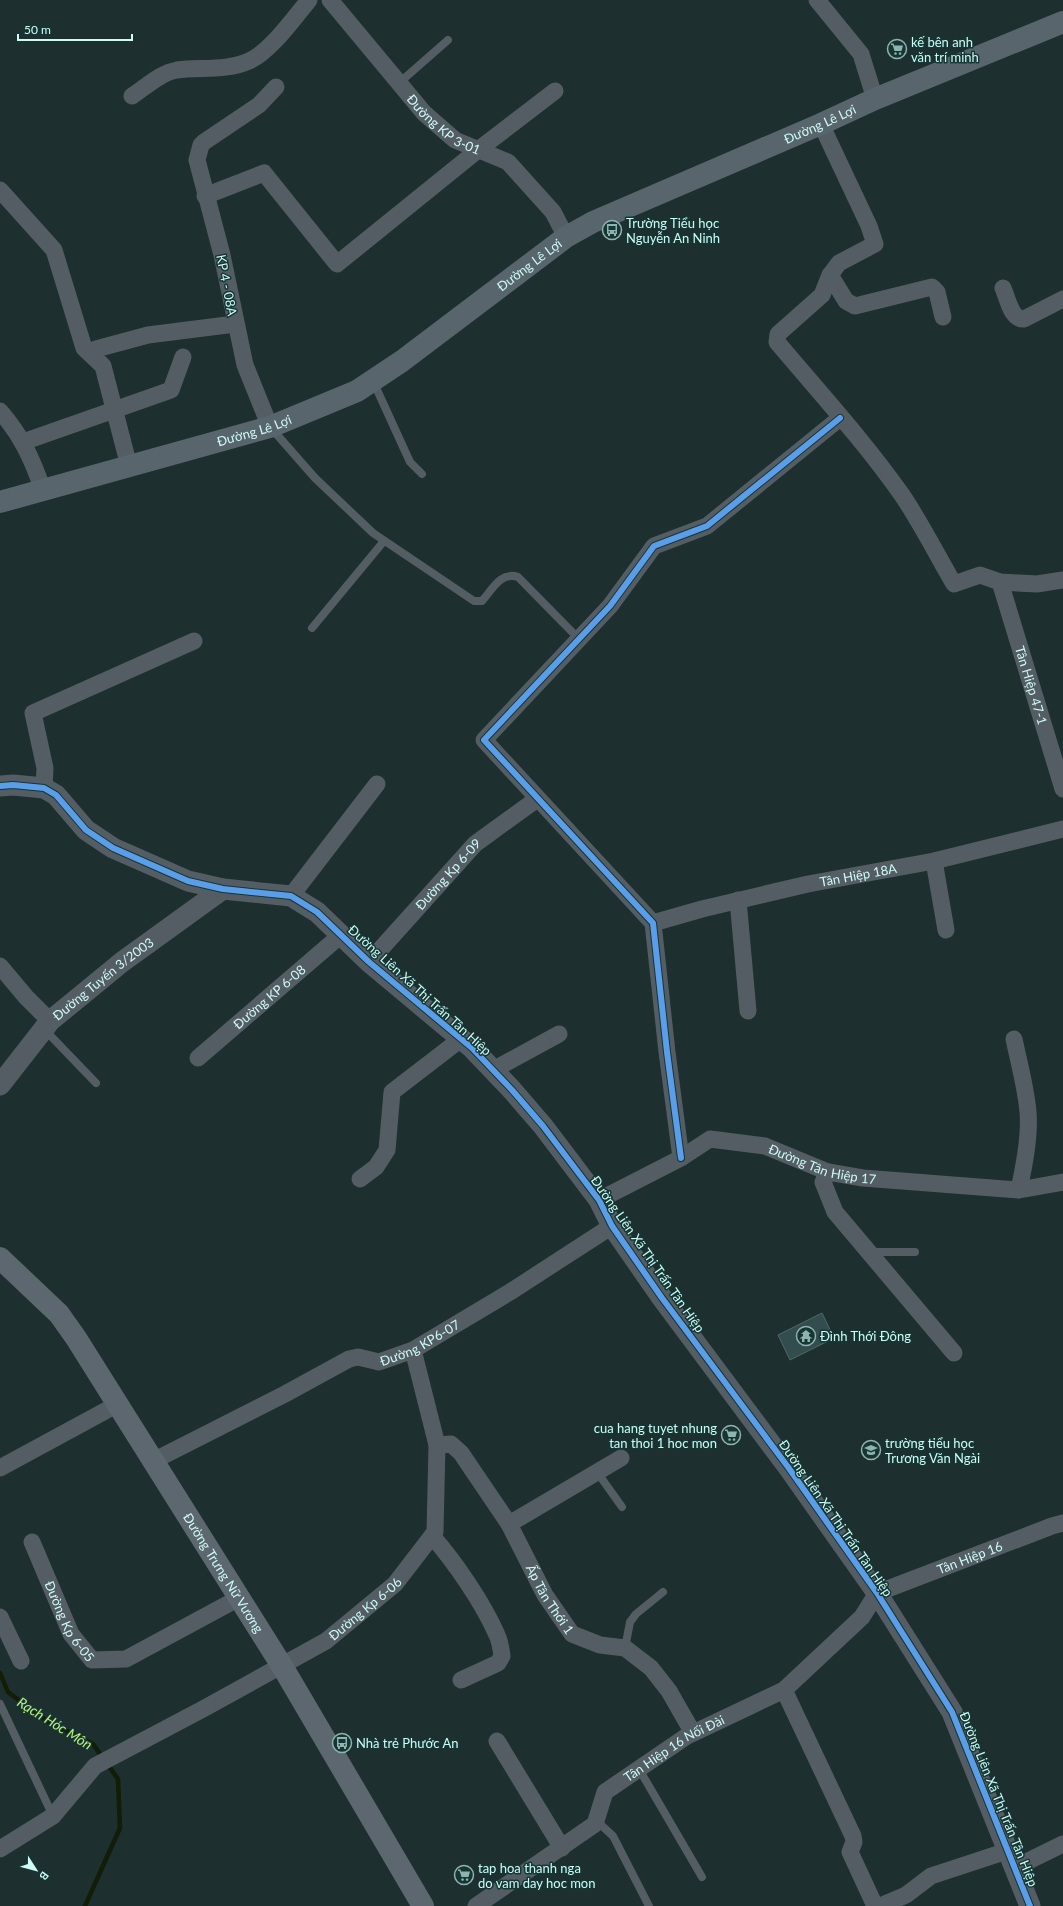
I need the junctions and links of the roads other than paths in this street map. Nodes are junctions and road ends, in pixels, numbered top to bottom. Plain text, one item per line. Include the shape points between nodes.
1 (309, 0) edge
2 (330, 0) edge
3 (817, 0) edge
4 (1063, 22) edge
5 (448, 40) dead end
6 (399, 83) junction
7 (276, 87) dead end
8 (555, 91) dead end
9 (132, 96) dead end
10 (875, 99) junction
11 (821, 124) junction
12 (478, 150) junction
13 (0, 190) edge
14 (205, 196) junction
15 (566, 237) junction
16 (830, 275) junction
17 (1003, 288) dead end
18 (1063, 299) edge
19 (943, 317) dead end
20 (235, 324) junction
21 (92, 356) junction
22 (183, 357) dead end
23 (372, 381) junction
24 (114, 410) junction
25 (0, 411) edge
26 (840, 418) junction
27 (270, 426) junction
28 (23, 442) junction
29 (129, 466) junction
30 (422, 474) dead end
31 (43, 490) junction
32 (0, 502) edge
33 (384, 541) junction
34 (1063, 580) edge
35 (1000, 582) junction
36 (312, 628) dead end
37 (579, 639) junction
38 (194, 641) dead end
39 (377, 784) dead end
40 (0, 786) edge
41 (44, 788) junction
42 (1063, 789) edge
43 (537, 798) junction
44 (1063, 829) edge
45 (934, 861) junction
46 (223, 889) junction
47 (291, 896) junction
48 (738, 900) junction
49 (653, 923) junction
50 (946, 930) dead end
51 (341, 935) junction
52 (369, 962) junction
53 (0, 966) edge
54 (748, 1011) dead end
55 (47, 1025) junction
56 (559, 1034) dead end
57 (461, 1039) junction
58 (1014, 1039) dead end
59 (198, 1058) dead end
60 (493, 1070) junction
61 (96, 1083) dead end
62 (0, 1085) edge
63 (681, 1158) junction
64 (828, 1172) junction
65 (360, 1178) dead end
66 (1063, 1182) edge
67 (1019, 1190) junction
68 (599, 1200) junction
69 (612, 1226) junction
70 (869, 1252) junction
71 (915, 1252) dead end
72 (0, 1258) edge
73 (413, 1350) junction
74 (954, 1353) dead end
75 (118, 1404) junction
76 (437, 1445) junction
77 (621, 1458) dead end
78 (153, 1461) junction
79 (0, 1468) edge
80 (597, 1472) junction
81 (622, 1507) dead end
82 (1063, 1523) edge
83 (509, 1524) junction
84 (432, 1536) junction
85 (32, 1542) dead end
86 (663, 1592) dead end
87 (878, 1593) junction
88 (240, 1598) junction
89 (0, 1617) edge
90 (625, 1648) junction
91 (21, 1661) dead end
92 (282, 1666) junction
93 (461, 1680) dead end
94 (784, 1690) junction
95 (0, 1704) edge
96 (693, 1733) junction
97 (497, 1741) dead end
98 (639, 1769) junction
99 (53, 1816) junction
100 (595, 1824) junction
101 (1063, 1844) edge
102 (562, 1848) junction
103 (0, 1849) edge
104 (1010, 1860) junction
105 (702, 1877) dead end
106 (423, 1906) edge
107 (476, 1906) edge
108 (649, 1906) edge
109 (875, 1906) edge
110 (880, 1906) edge
111 (1030, 1906) edge

1 - 9 street via 271,45 250,61 232,66 176,70 160,76
2 - 6 street, Đường KP 3-01
3 - 10 street via 861,54
4 - 10 main road, Đường Lê Lợi
5 - 6 lane
6 - 12 street, Đường KP 3-01 via 424,114 455,140
7 - 14 street, KP 4 - 08A via 260,105 201,146 197,160
8 - 12 street
10 - 11 main road, Đường Lê Lợi
11 - 15 main road, Đường Lê Lợi via 593,222
11 - 16 street via 875,244 839,263
12 - 14 street via 337,264 264,173
12 - 15 street, Đường KP 3-01 via 508,162 553,212
13 - 21 street via 54,250 84,348
14 - 20 street, KP 4 - 08A via 222,255
15 - 23 main road, Đường Lê Lợi
16 - 19 street via 846,301 855,306 932,287 937,292
16 - 26 street via 822,295 776,338
17 - 18 street via 1014,316 1019,319 1024,319
20 - 21 street via 148,335 96,349
20 - 27 street, KP 4 - 08A via 245,365
21 - 24 street via 103,366
22 - 24 street via 171,390
23 - 27 main road, Đường Lê Lợi via 357,392
23 - 30 lane via 410,462
24 - 28 street
24 - 29 street
25 - 28 street via 16,429
26 - 35 street via 858,437 902,496 954,584 980,575
26 - 37 street via 707,526 654,546 610,606
27 - 29 main road, Đường Lê Lợi
27 - 33 lane via 315,478 349,512
28 - 31 street
29 - 31 main road, Đường Lê Lợi
31 - 32 main road, Đường Lê Lợi
33 - 36 lane
33 - 37 lane via 474,601 482,601 504,577 518,577
34 - 35 street via 1037,584
35 - 42 street, Tân Hiệp 47-1
37 - 43 street via 484,740
38 - 41 street via 33,713 45,768
39 - 47 street
40 - 41 street, Đường Liên Xã Thị Trấn Tân Hiệp
41 - 46 street, Đường Liên Xã Thị Trấn Tân Hiệp via 56,795 86,830 113,848 188,881
43 - 49 street
43 - 52 street, Đường Kp 6-09 via 475,844
44 - 45 street, Tân Hiệp 18A
45 - 48 street, Tân Hiệp 18A via 808,884
45 - 50 street
46 - 47 street, Đường Liên Xã Thị Trấn Tân Hiệp
46 - 55 street, Đường Tuyến 3/2003 via 122,962
47 - 51 street, Đường Liên Xã Thị Trấn Tân Hiệp via 317,912
48 - 49 street, Tân Hiệp 18A
48 - 54 street
49 - 63 street
51 - 52 street, Đường Liên Xã Thị Trấn Tân Hiệp
51 - 59 street, Đường KP 6-08
52 - 57 street, Đường Liên Xã Thị Trấn Tân Hiệp
53 - 55 street
55 - 61 lane
55 - 62 street, Đường Tuyến 3/2003
56 - 60 street
57 - 60 street, Đường Liên Xã Thị Trấn Tân Hiệp
57 - 65 street via 392,1092 387,1150 376,1167
58 - 67 street via 1028,1112
60 - 68 street, Đường Liên Xã Thị Trấn Tân Hiệp via 543,1126
63 - 64 street, Đường Tân Hiệp 17 via 710,1139 764,1146
63 - 68 street, Đường Tân Hiệp 17
64 - 67 street, Đường Tân Hiệp 17 via 863,1178
64 - 70 street via 823,1182 835,1212
66 - 67 street, Đường Tân Hiệp 17
68 - 69 street, Đường Liên Xã Thị Trấn Tân Hiệp
69 - 73 street, Đường KP6-07 via 510,1292
69 - 87 street, Đường Liên Xã Thị Trấn Tân Hiệp
70 - 71 lane
70 - 74 street
72 - 75 main road, Đường Trưng Nữ Vương via 59,1314
73 - 76 street, Đường Kp 6-06
73 - 78 street, Đường KP6-07 via 379,1362 358,1357 349,1359
75 - 78 main road, Đường Trưng Nữ Vương
75 - 79 street
76 - 83 street, Ấp Tân Thới 1 via 451,1444 461,1453
76 - 84 street, Đường Kp 6-06 via 435,1532
77 - 80 street
78 - 88 main road, Đường Trưng Nữ Vương
80 - 81 lane
80 - 83 street
82 - 87 street, Tân Hiệp 16
83 - 90 street, Ấp Tân Thới 1 via 545,1595 572,1634 600,1644
84 - 92 street, Đường Kp 6-06 via 395,1584 326,1641
84 - 93 street via 455,1564 498,1636 502,1656 498,1663
85 - 88 street, Đường Kp 6-05 via 71,1634 92,1660 126,1658
86 - 90 lane via 630,1622
87 - 94 street, Tân Hiệp 16 Nối Đài via 862,1617
87 - 104 street, Đường Liên Xã Thị Trấn Tân Hiệp via 952,1712
88 - 92 main road, Đường Trưng Nữ Vương
89 - 91 street
90 - 96 street, Ấp Tân Thới 1 via 651,1668 669,1691
92 - 99 street, Đường Kp 6-06 via 95,1766
92 - 106 main road, Đường Trưng Nữ Vương
94 - 96 street, Tân Hiệp 16 Nối Đài
94 - 109 street via 853,1836 854,1842 850,1852
95 - 99 lane
96 - 98 street, Tân Hiệp 16 Nối Đài
97 - 102 street
98 - 100 street, Tân Hiệp 16 Nối Đài via 605,1792
98 - 105 lane
99 - 103 street
100 - 102 street
100 - 108 lane via 601,1825 613,1836
101 - 104 street
102 - 107 street
104 - 110 street via 930,1876 906,1895
104 - 111 street, Đường Liên Xã Thị Trấn Tân Hiệp

